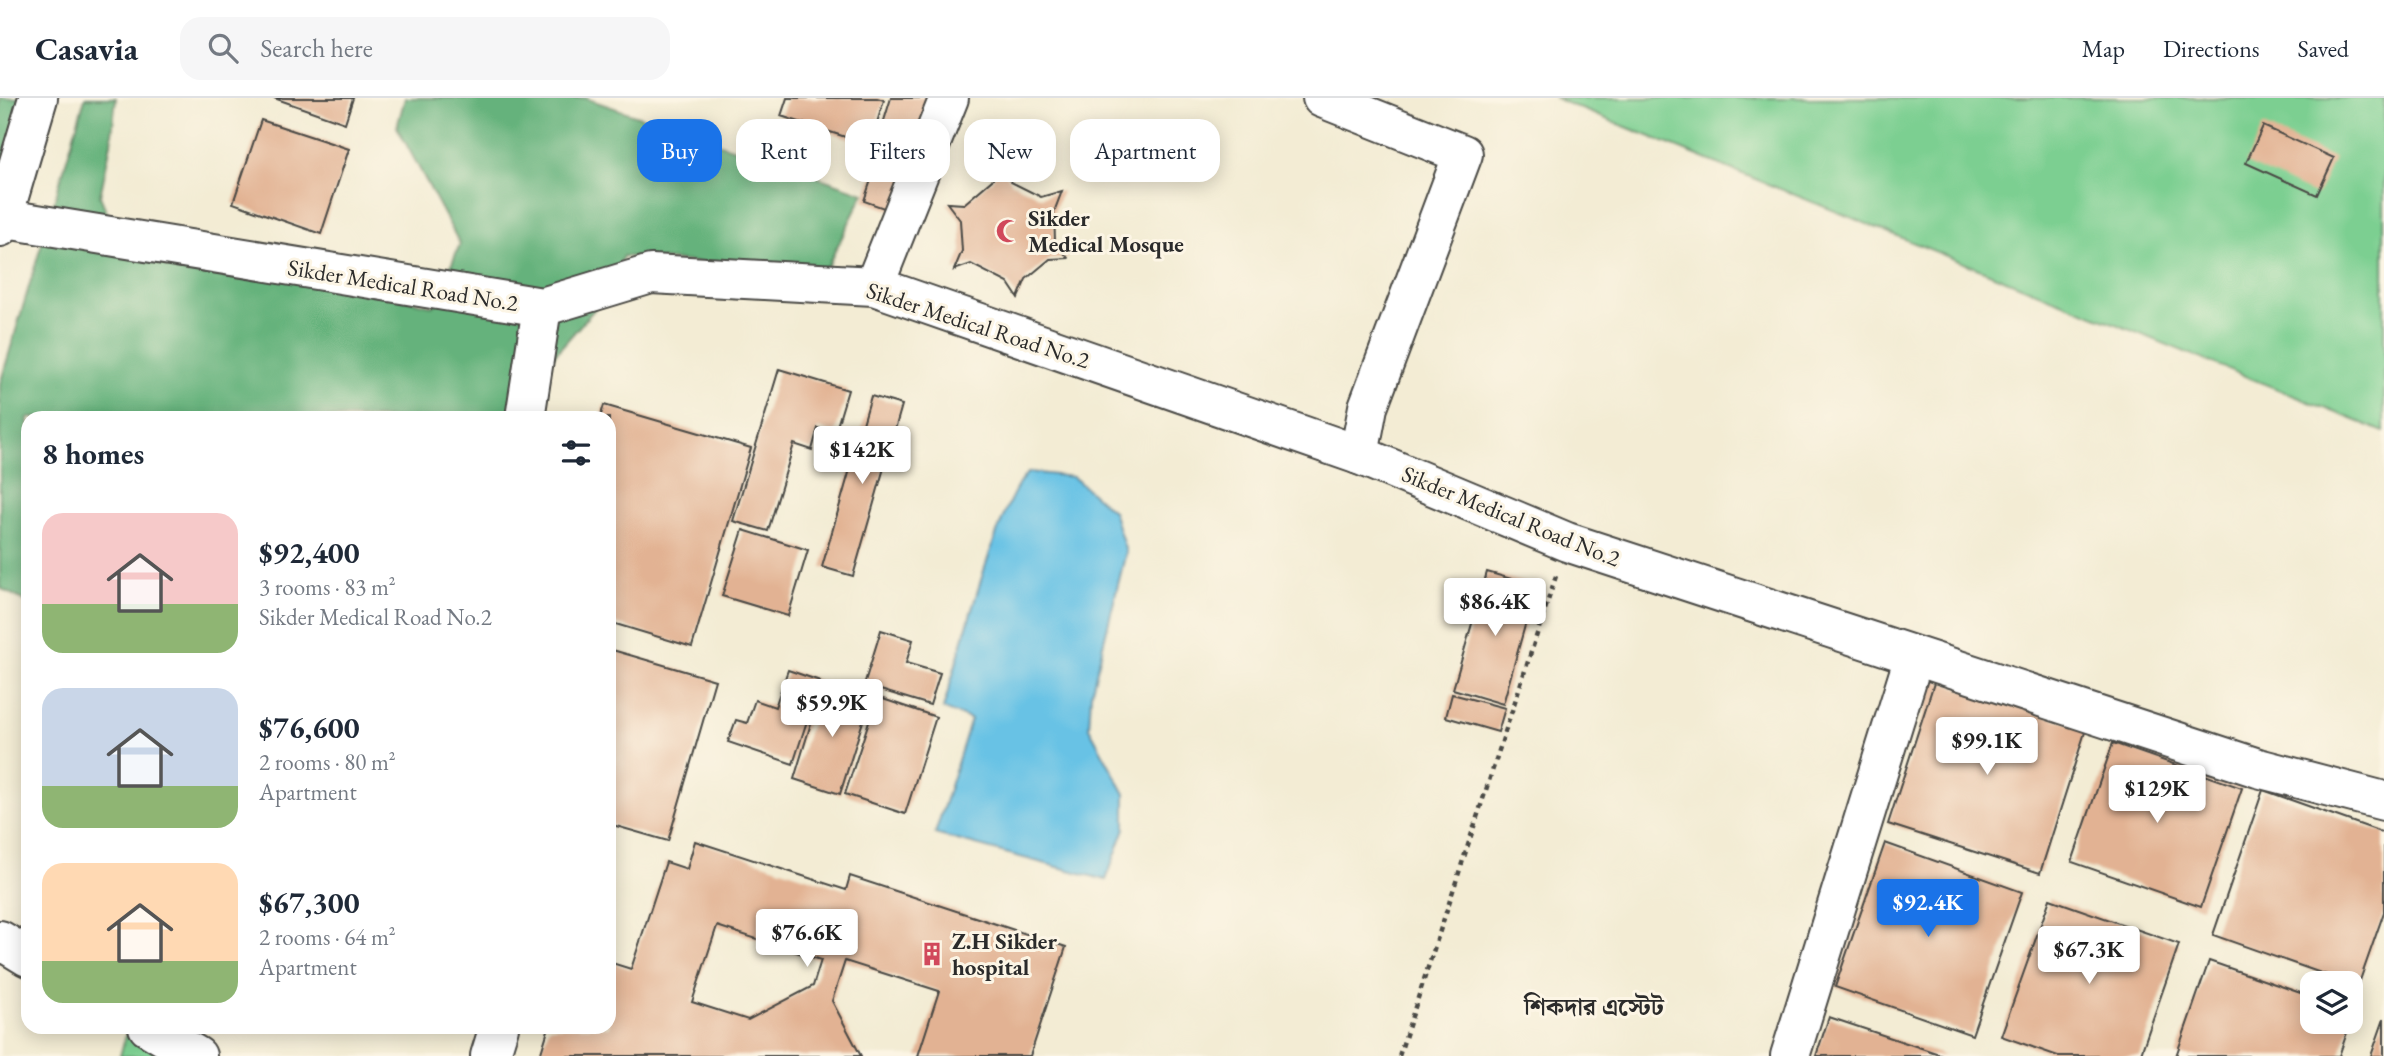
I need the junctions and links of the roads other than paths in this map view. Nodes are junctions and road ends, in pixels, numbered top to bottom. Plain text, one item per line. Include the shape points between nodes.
1 (38, 98) edge
2 (949, 98) edge
3 (1322, 98) edge
4 (1, 222) edge
5 (874, 286) junction
6 (542, 307) junction
7 (526, 411) edge
8 (1359, 455) junction
9 (1914, 657) junction
10 (2384, 801) edge
11 (0, 940) edge
12 (21, 953) edge
13 (160, 1034) edge
14 (497, 1034) edge
15 (197, 1056) edge
16 (490, 1056) edge
17 (1790, 1056) edge

1 - 4 main road
2 - 5 main road
3 - 8 main road via 1463,154 1368,407
4 - 6 main road, Sikder Medical Road No.2
5 - 6 main road, Sikder Medical Road No.2 via 651,274
5 - 8 main road, Sikder Medical Road No.2
6 - 7 main road
8 - 9 main road, Sikder Medical Road No.2 via 1567,542
9 - 10 main road, Sikder Medical Road No.2 via 2258,768
9 - 17 main road
11 - 12 main road
13 - 15 main road
14 - 16 main road

